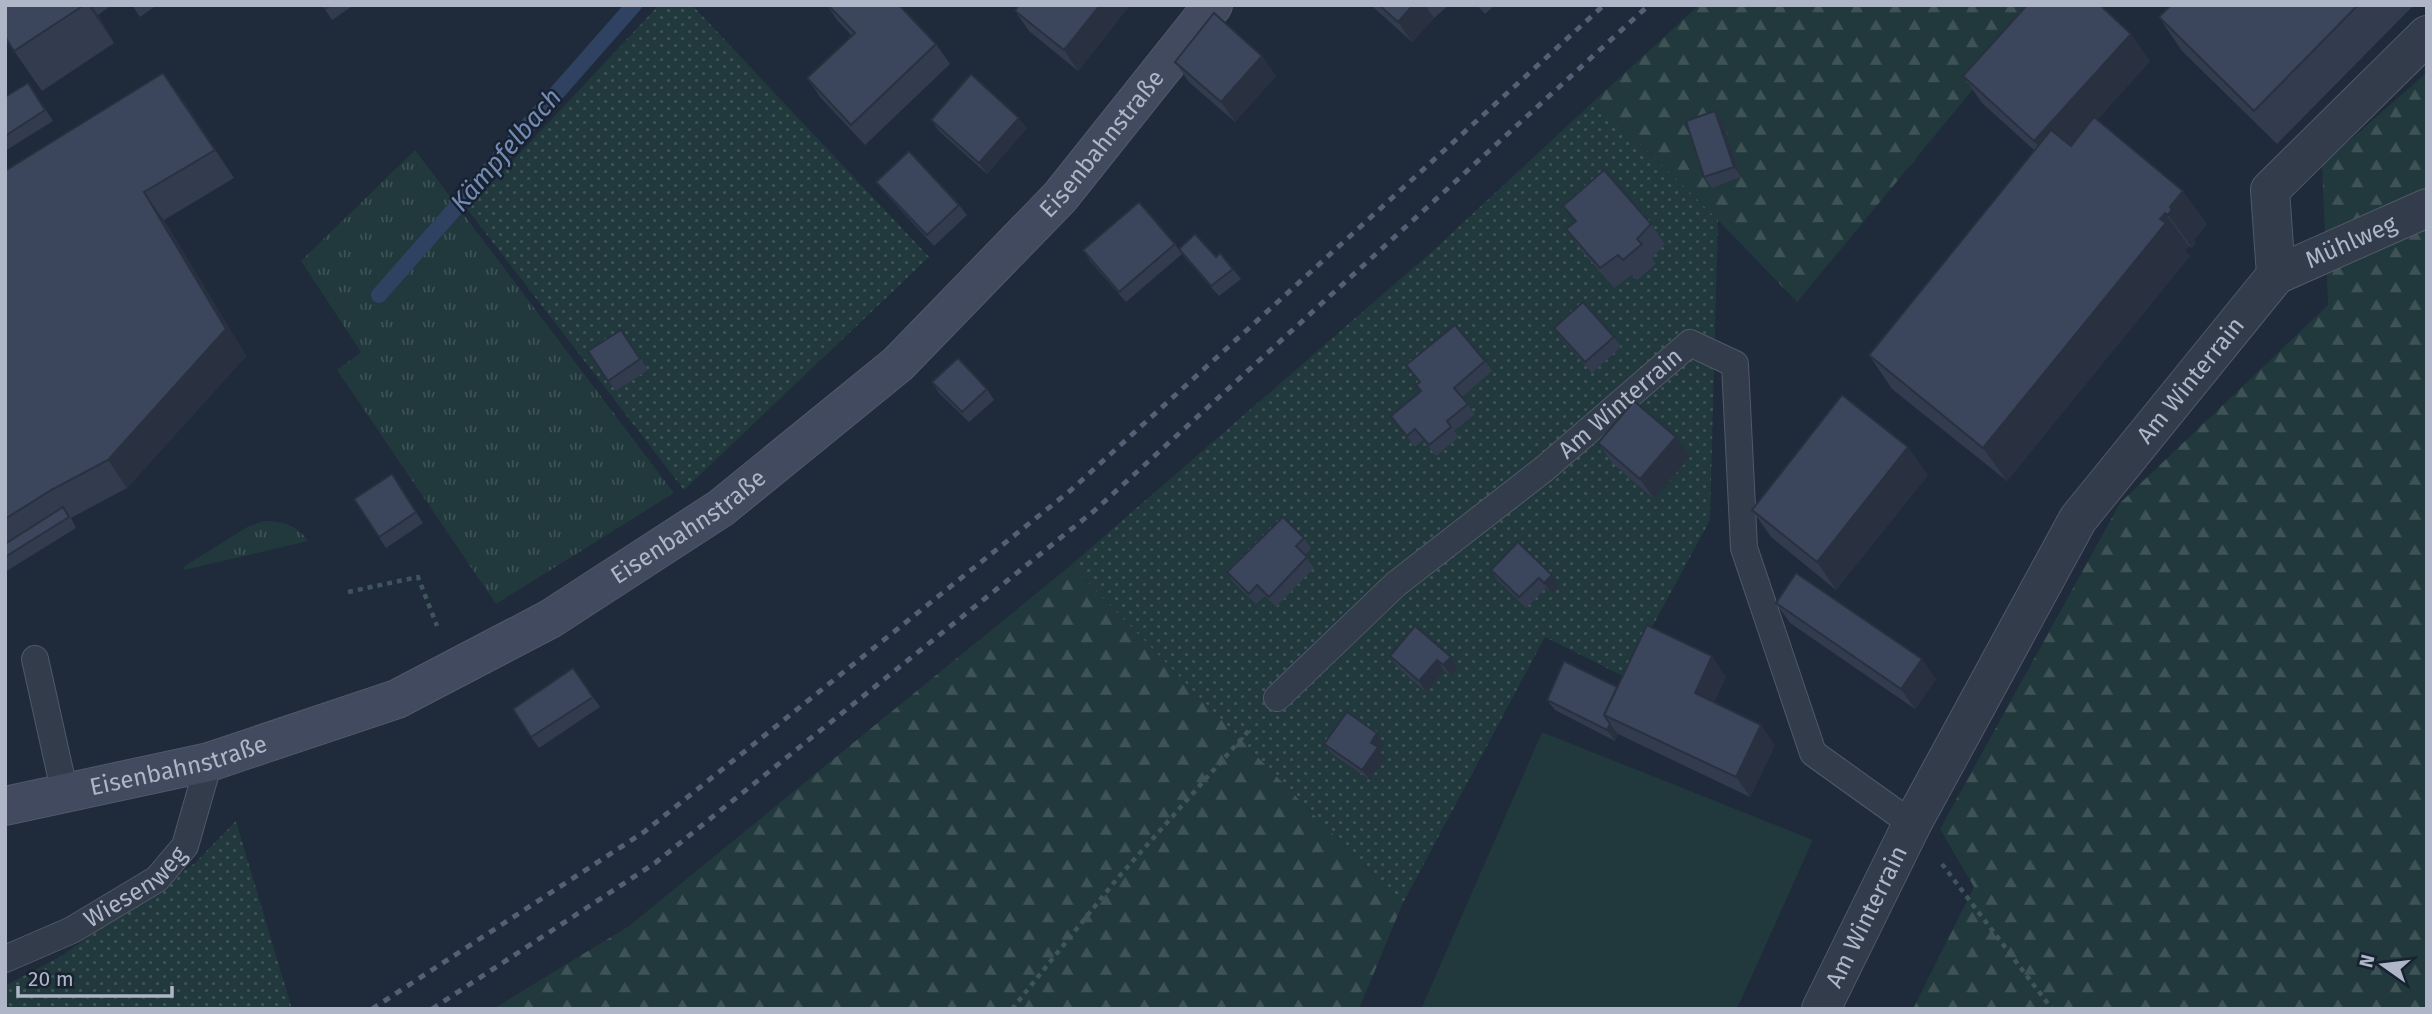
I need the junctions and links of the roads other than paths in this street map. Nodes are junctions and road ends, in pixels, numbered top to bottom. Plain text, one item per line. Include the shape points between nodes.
1 (1213, 5) edge
2 (2427, 36) edge
3 (2427, 208) edge
4 (2276, 275) junction
5 (35, 659) dead end
6 (1277, 698) road end
7 (209, 762) junction
8 (65, 794) junction
9 (5, 806) edge
10 (1912, 824) junction
11 (5, 960) edge
12 (1821, 1009) edge

1 - 7 main road, Eisenbahnstraße via 1060,197 898,364 721,508 550,620 397,699
2 - 4 street via 2270,190
3 - 4 street, Mühlweg
4 - 10 street, Am Winterrain via 2078,519
5 - 8 lane
6 - 10 lane, Am Winterrain via 1396,583 1544,469 1690,343 1735,364 1744,548 1813,753
7 - 8 main road, Eisenbahnstraße
7 - 11 lane, Wiesenweg via 185,846 157,879 72,930
8 - 9 main road, Eisenbahnstraße
10 - 12 street, Am Winterrain

